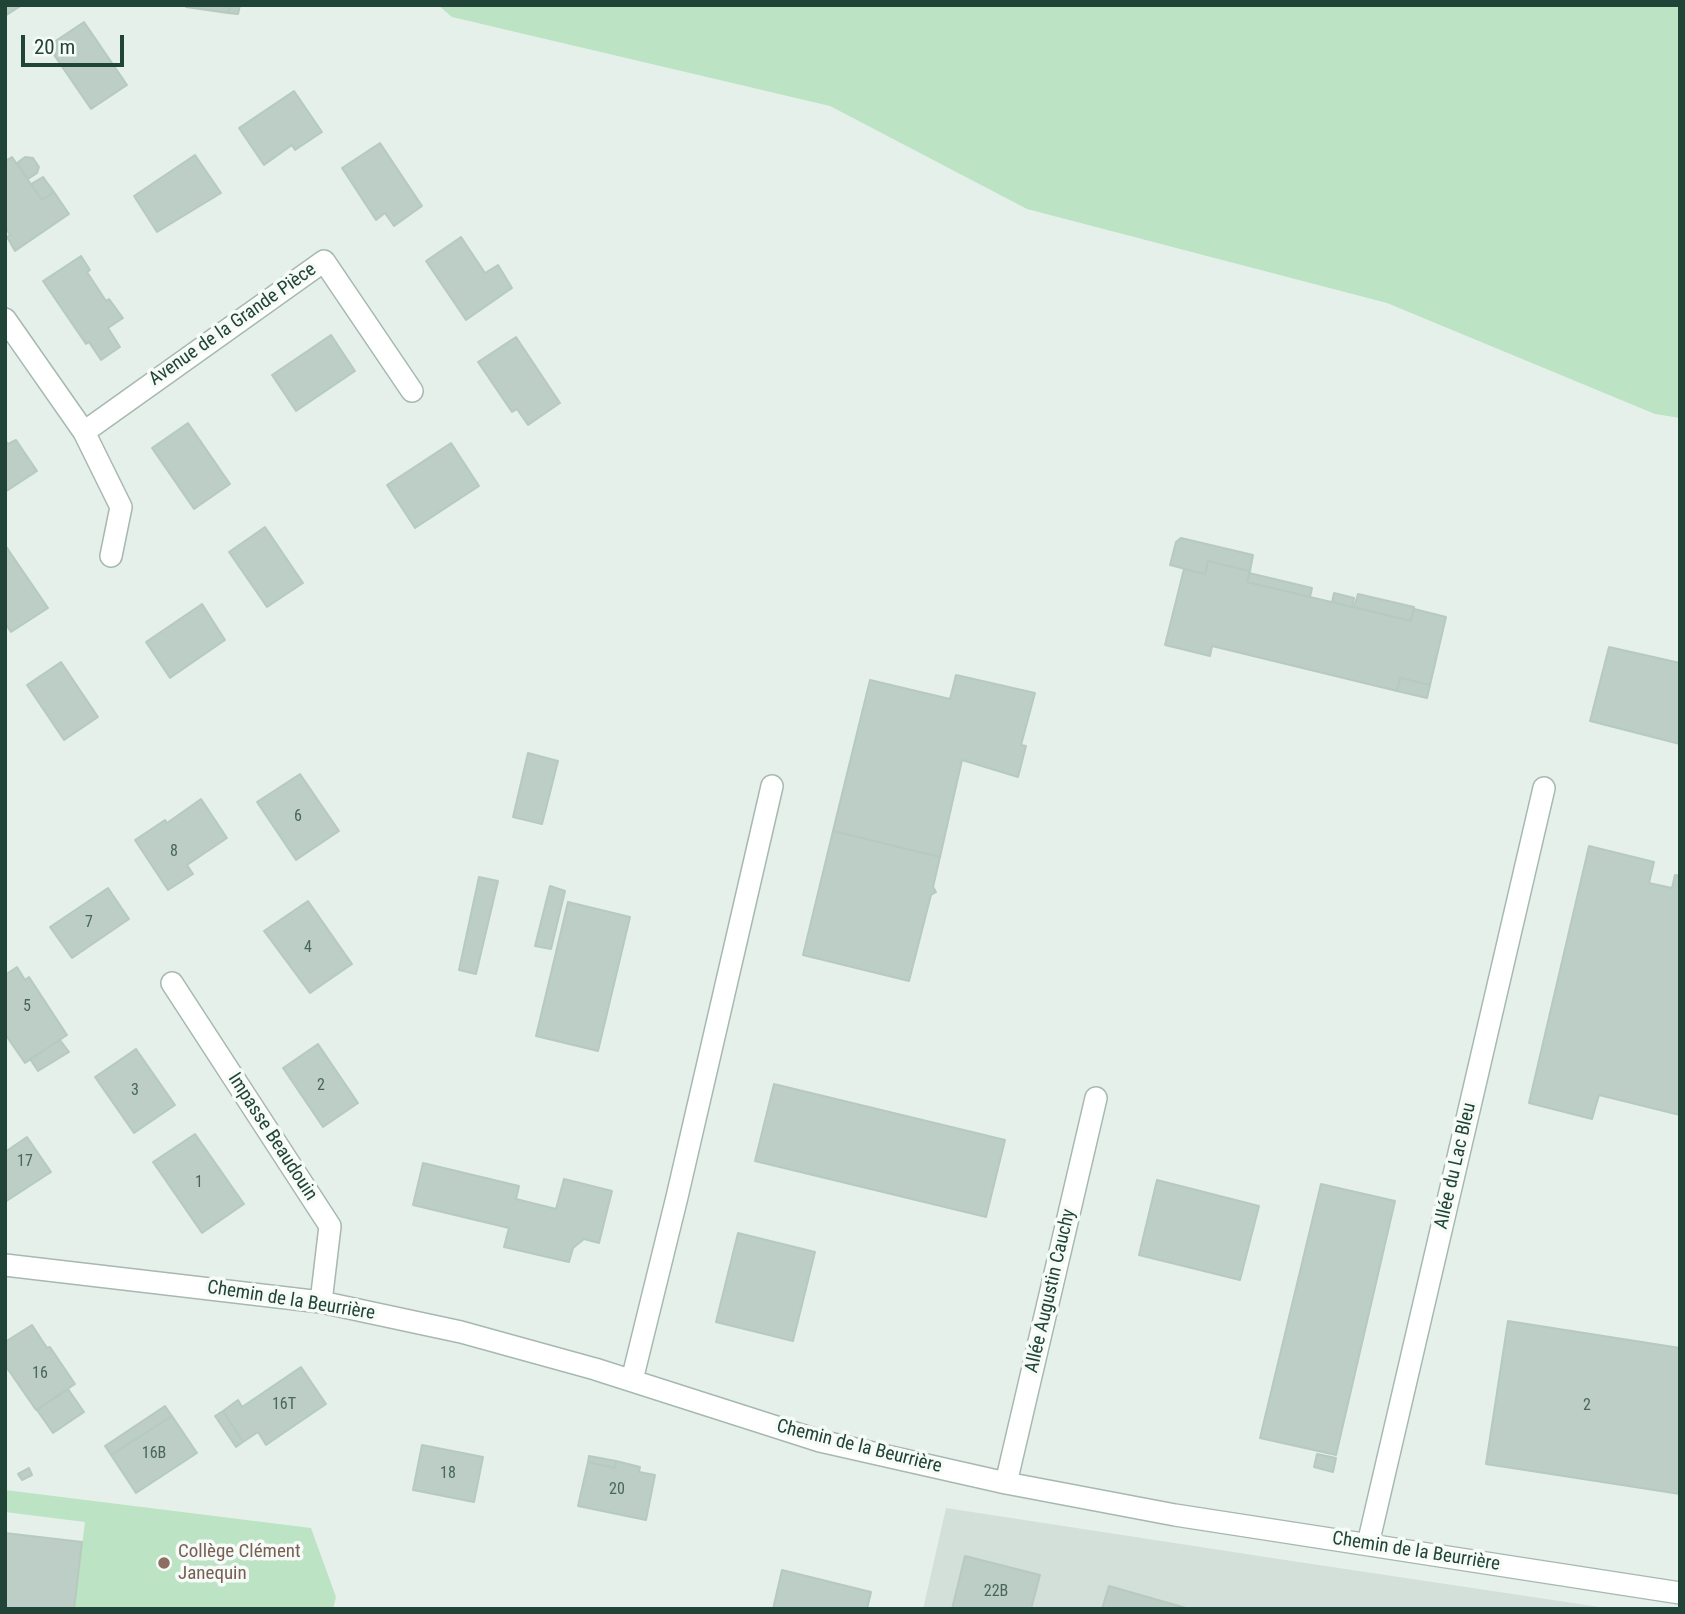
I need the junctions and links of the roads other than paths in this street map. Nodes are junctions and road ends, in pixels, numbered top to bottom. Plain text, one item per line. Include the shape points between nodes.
1 (5, 319) edge
2 (412, 391) dead end
3 (84, 432) junction
4 (111, 556) dead end
5 (772, 786) dead end
6 (1544, 788) dead end
7 (172, 984) dead end
8 (1096, 1098) dead end
9 (5, 1265) edge
10 (321, 1302) junction
11 (632, 1380) junction
12 (1006, 1483) junction
13 (1368, 1544) junction
14 (1680, 1593) edge

1 - 3 street
2 - 3 street, Avenue de la Grande Pièce via 324,261
3 - 4 street via 121,507
5 - 11 street
6 - 13 street, Allée du Lac Bleu
7 - 10 street, Impasse Beaudouin via 330,1226
8 - 12 street, Allée Augustin Cauchy
9 - 10 street, Chemin de la Beurrière
10 - 11 street, Chemin de la Beurrière via 461,1332
11 - 12 street, Chemin de la Beurrière via 820,1441
12 - 13 street, Chemin de la Beurrière
13 - 14 street, Chemin de la Beurrière

